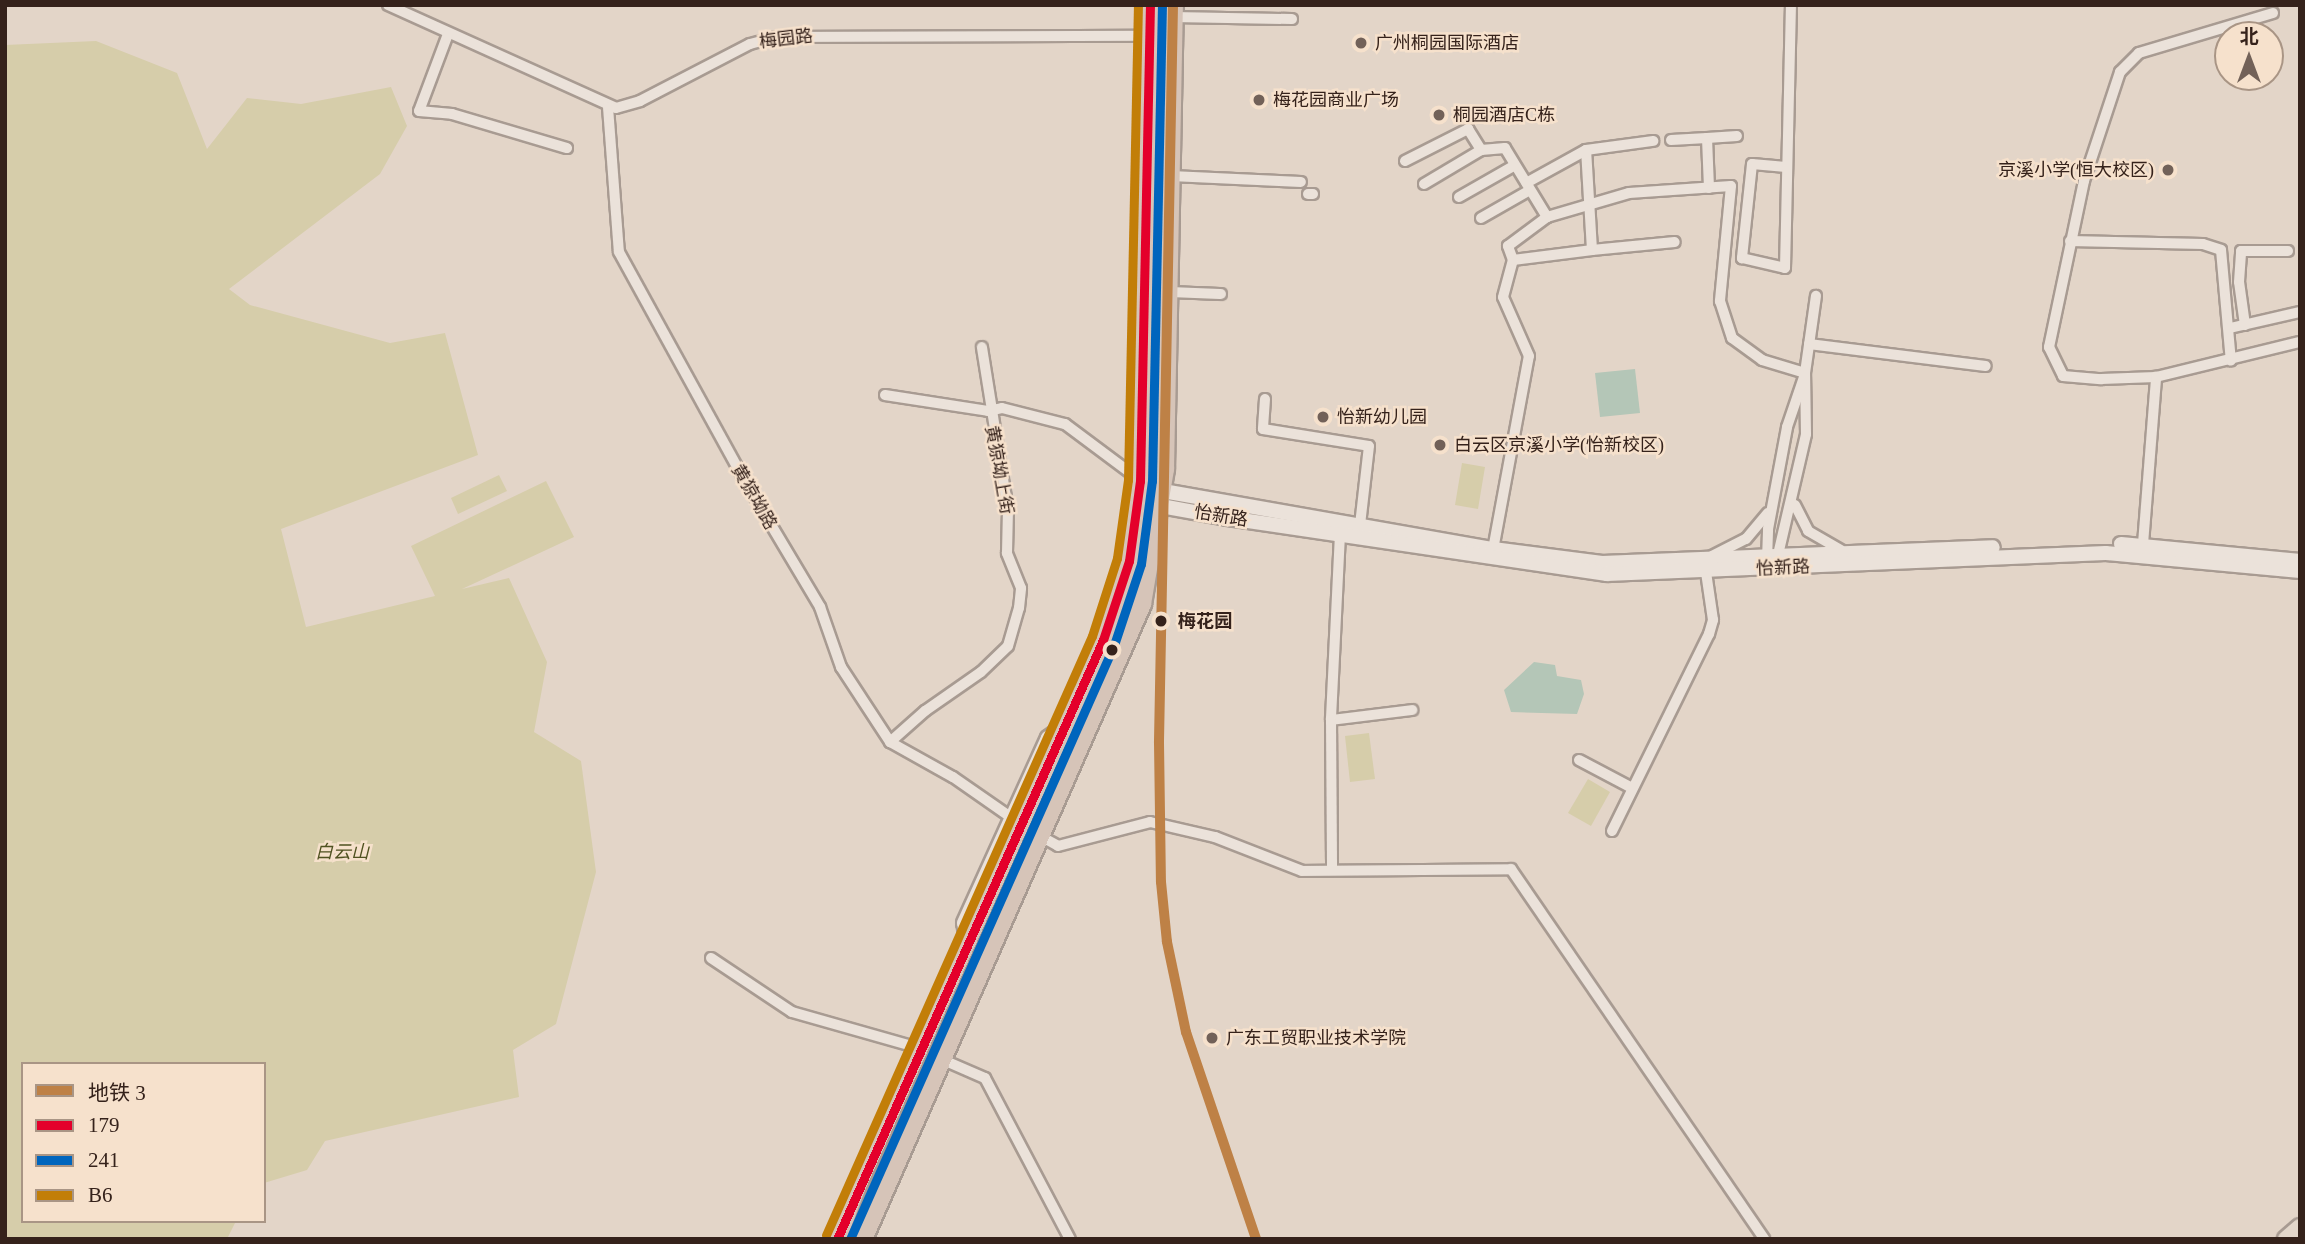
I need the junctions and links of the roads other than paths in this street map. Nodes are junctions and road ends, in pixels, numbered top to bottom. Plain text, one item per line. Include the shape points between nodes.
1 (388, 5) edge
2 (1150, 5) edge
3 (1791, 5) edge
4 (1173, 11) edge
5 (2273, 13) dead end
6 (1292, 19) dead end
7 (448, 34) junction
8 (1149, 36) junction
9 (608, 107) junction
10 (1737, 136) dead end
11 (1707, 138) junction
12 (1653, 141) dead end
13 (1671, 141) dead end
14 (567, 148) dead end
15 (1481, 150) junction
16 (1586, 150) junction
17 (1405, 161) dead end
18 (1515, 165) junction
19 (1786, 167) junction
20 (1171, 176) junction
21 (1301, 182) dead end
22 (1424, 184) dead end
23 (1528, 187) junction
24 (1709, 188) junction
25 (1459, 197) dead end
26 (1588, 205) junction
27 (1547, 217) junction
28 (1481, 218) dead end
29 (2070, 241) junction
30 (1675, 242) dead end
31 (1592, 250) junction
32 (2288, 251) dead end
33 (1513, 260) junction
34 (1169, 292) junction
35 (1221, 294) dead end
36 (1816, 296) dead end
37 (2300, 312) edge
38 (2245, 325) junction
39 (2230, 328) junction
40 (2300, 342) edge
41 (1809, 344) junction
42 (982, 347) dead end
43 (2231, 361) junction
44 (1986, 366) dead end
45 (1805, 373) junction
46 (2156, 377) junction
47 (886, 395) dead end
48 (1265, 399) dead end
49 (988, 411) junction
50 (1140, 488) junction
51 (1794, 497) junction
52 (1162, 498) junction
53 (1772, 507) junction
54 (1360, 525) junction
55 (1340, 534) junction
56 (2143, 544) junction
57 (1855, 552) junction
58 (1492, 554) junction
59 (1813, 560) junction
60 (1772, 561) junction
61 (2300, 561) edge
62 (1695, 562) junction
63 (2300, 571) edge
64 (1706, 572) junction
65 (1412, 710) dead end
66 (1331, 720) junction
67 (1065, 726) junction
68 (890, 742) junction
69 (1578, 760) dead end
70 (1632, 788) junction
71 (1012, 818) junction
72 (1612, 831) dead end
73 (1042, 837) junction
74 (1332, 870) junction
75 (967, 941) junction
76 (711, 958) dead end
77 (919, 1048) junction
78 (940, 1059) junction
79 (2300, 1227) edge
80 (837, 1239) edge
81 (863, 1239) edge
82 (1070, 1239) edge
83 (1764, 1239) edge
84 (2286, 1239) edge

1 - 7 street
2 - 8 highway
3 - 19 street
4 - 6 street
4 - 8 street
4 - 20 highway
5 - 29 street via 2127,61 2091,157
7 - 9 street
7 - 14 street via 419,111 452,114
8 - 9 street, 梅园路 via 776,37 741,48 632,104
8 - 50 highway
9 - 68 street, 黄猄坳路 via 620,252 820,607 841,667
10 - 11 street
11 - 13 street
11 - 24 street
12 - 16 street
15 - 17 street via 1468,129
15 - 18 street via 1505,148
15 - 22 street
16 - 23 street
16 - 26 street
18 - 23 street
18 - 25 street
19 - 19 street via 1785,268 1742,258 1752,164
20 - 21 street
20 - 34 highway
23 - 27 street
23 - 28 street
24 - 26 street via 1629,193
24 - 45 street via 1731,187 1720,301 1732,338 1762,360
26 - 27 street
26 - 31 street
27 - 33 street via 1508,246
29 - 39 street via 2203,244 2221,250
29 - 46 street via 2049,337 2050,356 2058,371 2067,379
30 - 31 street
31 - 33 street
32 - 38 street via 2241,251 2239,282
33 - 58 street via 1503,297 1529,356
34 - 35 street
34 - 52 highway
36 - 41 street
37 - 38 street
38 - 39 street
39 - 43 street
40 - 43 street
41 - 44 street
41 - 45 street
42 - 49 street, 黄猄坳上街
43 - 46 street
45 - 51 street via 1808,419
45 - 53 street via 1790,418
46 - 56 street
47 - 49 street
48 - 54 street via 1263,429 1369,446
49 - 50 street via 1002,408 1065,424
49 - 68 street, 黄猄坳上街 via 1008,510 1007,553 1021,588 1018,615 1008,646
50 - 52 main road, 怡新路
50 - 67 highway via 1112,617
51 - 57 street via 1798,519 1812,535 1829,547
51 - 60 street
52 - 54 main road, 怡新路
52 - 55 main road, 怡新路
52 - 73 highway via 1137,620
53 - 60 street
53 - 62 street via 1746,539
54 - 58 main road, 怡新路
55 - 58 main road, 怡新路
55 - 66 street
56 - 57 main road, 怡新路
56 - 61 main road, 怡新路
57 - 59 main road, 怡新路
58 - 62 main road, 怡新路 via 1602,563
58 - 64 main road, 怡新路 via 1607,574
59 - 60 main road, 怡新路
59 - 63 main road, 怡新路 via 2124,553
60 - 62 main road, 怡新路
60 - 64 main road, 怡新路
64 - 70 street via 1712,627
65 - 66 street
66 - 74 street
67 - 71 main road via 1048,738
67 - 75 highway
68 - 71 street, 黄猄坳路 via 953,777
69 - 70 street
70 - 72 street
71 - 75 main road via 964,923
73 - 74 street via 1058,846 1150,822 1215,837 1302,871
73 - 78 highway
74 - 83 street via 1510,869
75 - 77 highway
76 - 77 street via 792,1012
77 - 80 highway
78 - 81 highway
78 - 82 street via 985,1078
79 - 84 main road

